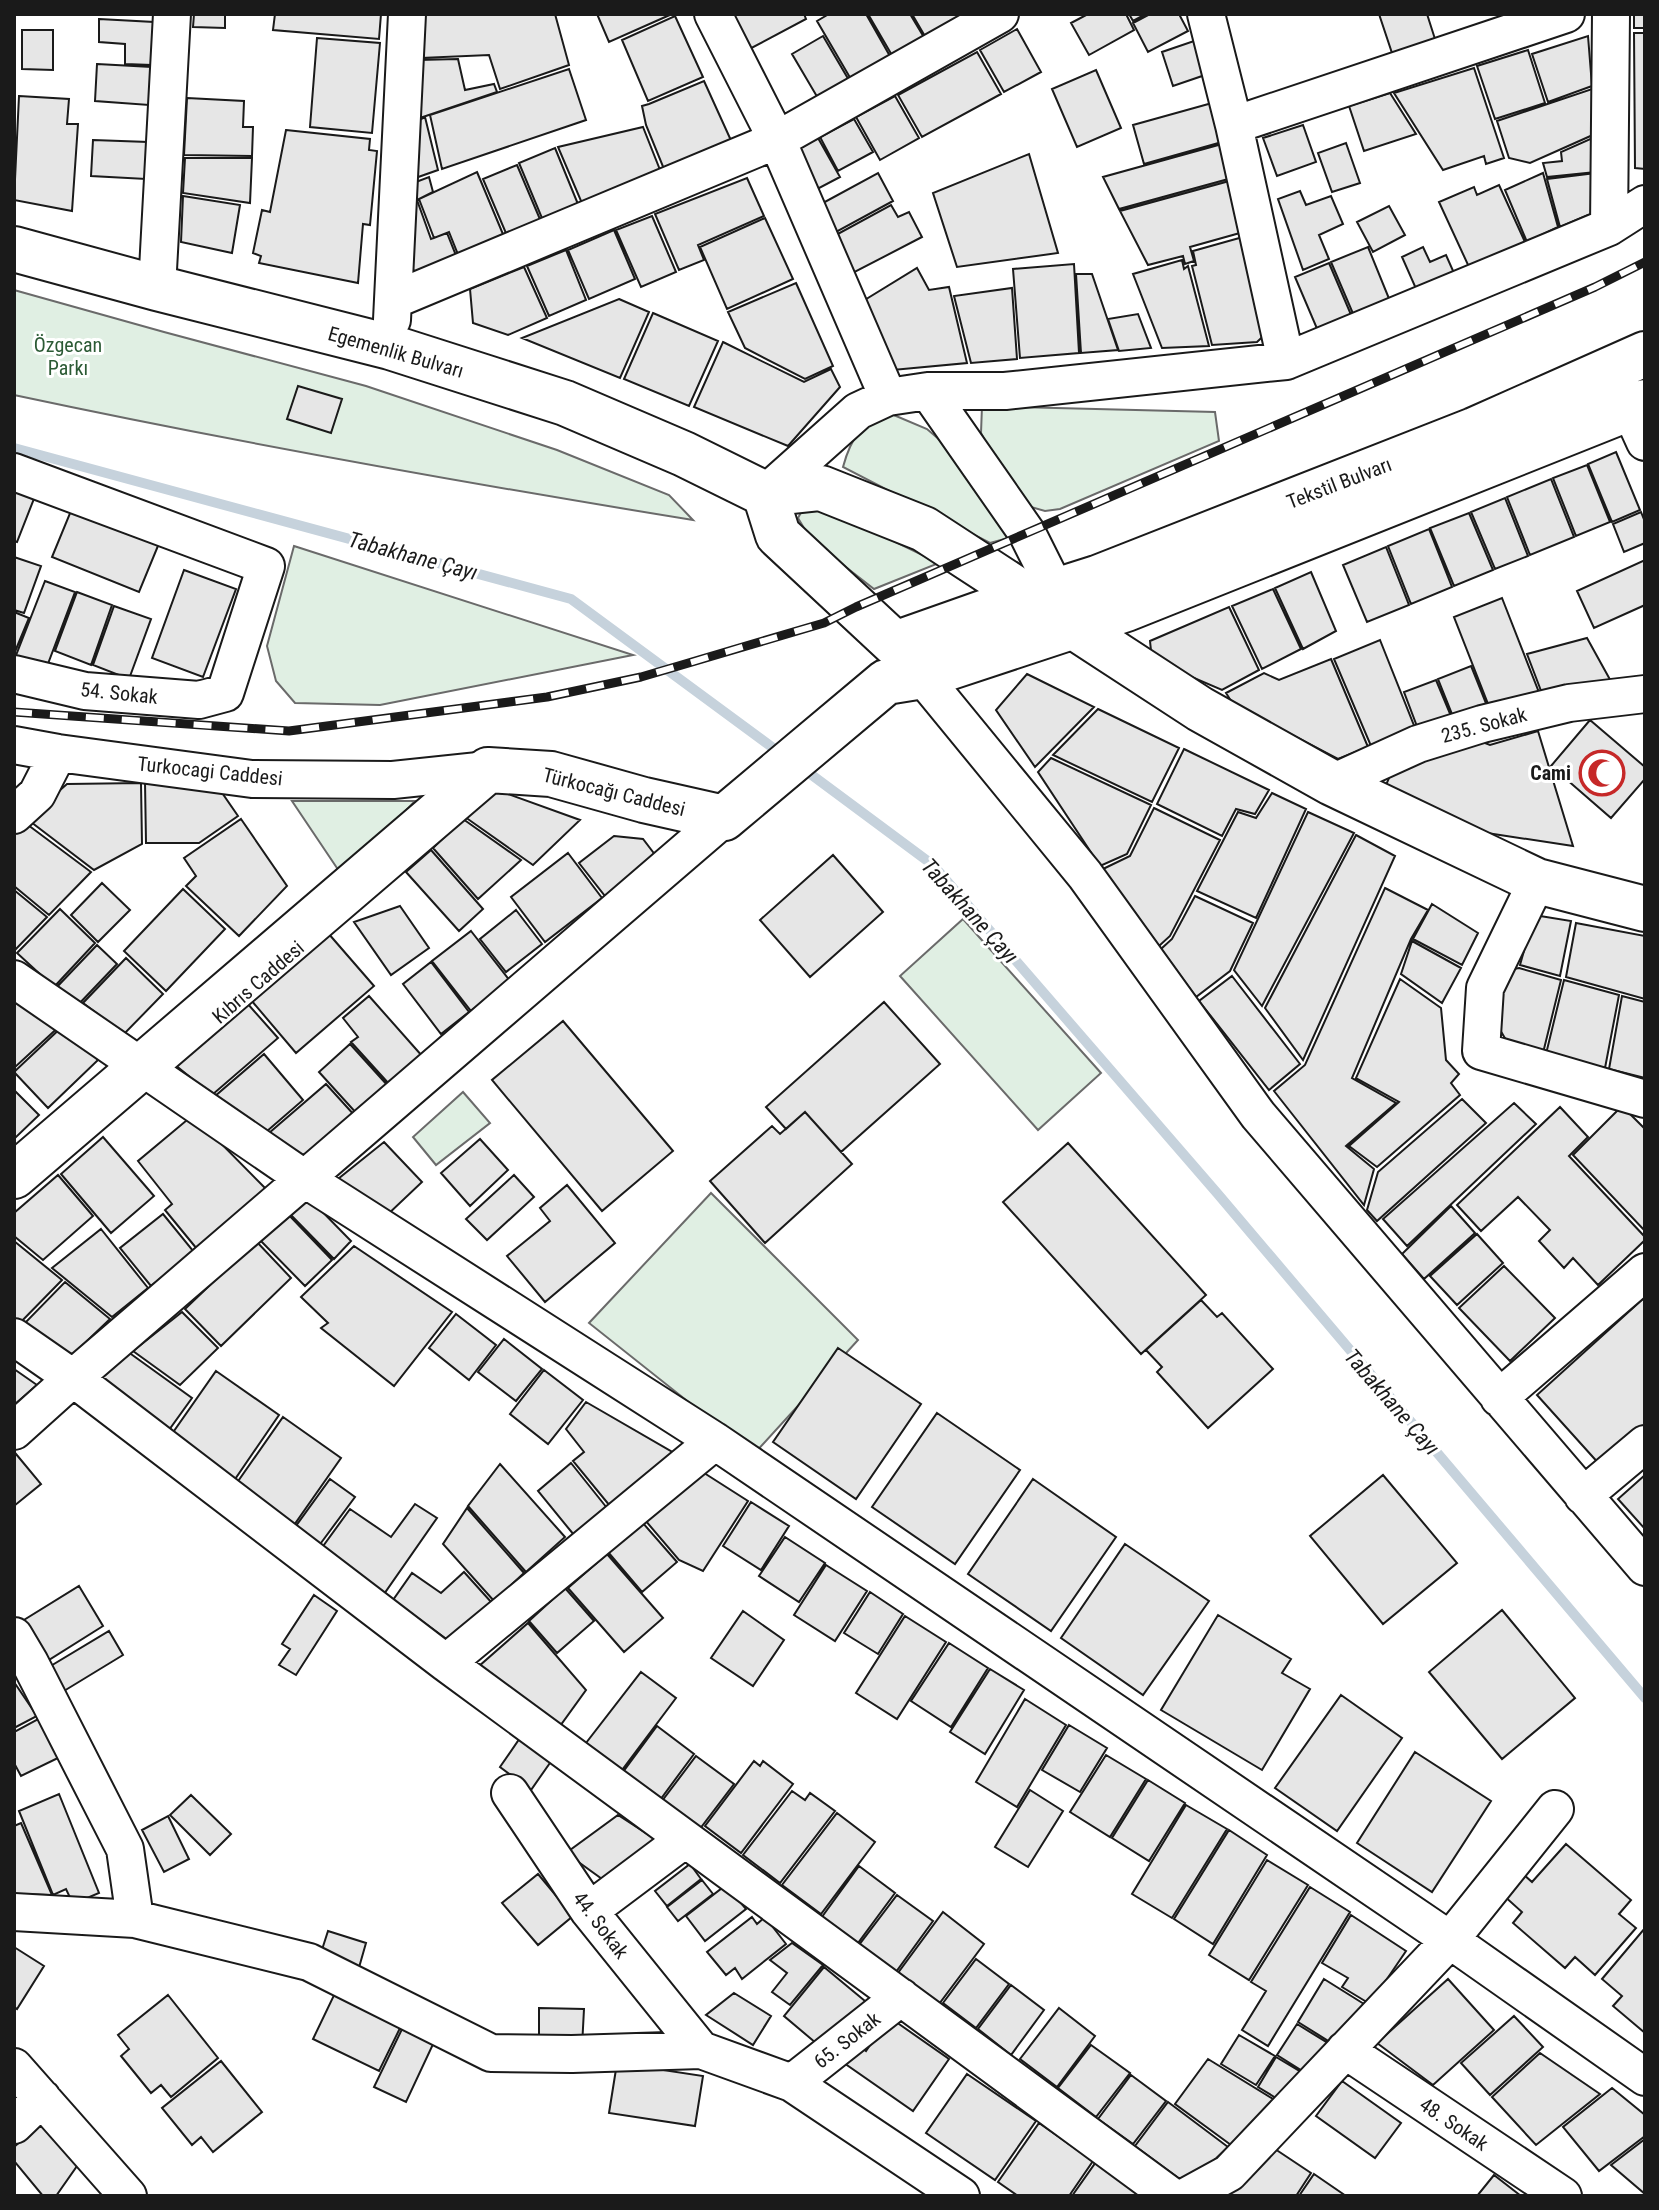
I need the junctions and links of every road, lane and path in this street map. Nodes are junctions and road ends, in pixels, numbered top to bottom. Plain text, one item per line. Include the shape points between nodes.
1 (172, 14) edge
2 (407, 14) edge
3 (713, 14) edge
4 (1000, 14) edge
5 (1206, 14) edge
6 (1566, 14) edge
7 (1611, 14) edge
8 (1234, 125) junction
9 (777, 140) junction
10 (1645, 204) edge
11 (1609, 227) junction
12 (14, 249) edge
13 (157, 288) junction
14 (394, 300) junction
15 (390, 347) junction
16 (1645, 354) edge
17 (1286, 361) junction
18 (928, 391) junction
19 (888, 397) junction
20 (1640, 418) edge
21 (14, 472) edge
22 (765, 494) junction
23 (1052, 604) junction
24 (895, 673) junction
25 (14, 674) edge
26 (1645, 694) edge
27 (14, 745) edge
28 (58, 753) junction
29 (496, 770) junction
30 (1332, 783) junction
31 (14, 815) edge
32 (724, 818) junction
33 (1537, 881) junction
34 (1643, 900) edge
35 (14, 979) edge
36 (148, 1070) junction
37 (1645, 1099) edge
38 (14, 1176) edge
39 (305, 1179) junction
40 (14, 1196) edge
41 (1645, 1272) edge
42 (14, 1337) edge
43 (73, 1378) junction
44 (1499, 1398) junction
45 (14, 1431) edge
46 (715, 1441) junction
47 (1645, 1444) edge
48 (1583, 1496) junction
49 (1645, 1567) edge
50 (14, 1636) edge
51 (446, 1663) junction
52 (510, 1793) dead end
53 (1555, 1809) dead end
54 (685, 1839) junction
55 (589, 1911) junction
56 (14, 1912) edge
57 (135, 1919) junction
58 (1450, 1940) junction
59 (901, 1997) junction
60 (701, 2050) junction
61 (1345, 2050) junction
62 (14, 2067) edge
63 (1645, 2077) edge
64 (792, 2083) junction
65 (42, 2098) junction
66 (14, 2125) edge
67 (128, 2196) edge
68 (961, 2196) edge
69 (1171, 2196) edge
70 (1187, 2196) edge
71 (1563, 2196) edge

1 - 13 street
2 - 14 street
3 - 9 street
4 - 9 street
5 - 8 street
6 - 8 street
7 - 11 street
8 - 17 street
9 - 14 street
9 - 19 street
10 - 11 street
11 - 17 street
12 - 13 main road, Egemenlik Bulvarı
13 - 15 main road, Egemenlik Bulvarı
14 - 15 street
15 - 22 main road, Egemenlik Bulvarı via 565,403
16 - 23 main road, Tekstil Bulvarı via 1474,430 1097,578
17 - 18 street via 1005,391
18 - 19 street
18 - 23 street via 1027,533
19 - 22 street via 858,411
20 - 23 main road, Tekstil Bulvarı via 1126,609
21 - 25 street, 54. Sokak via 266,566 225,693 199,700 85,691
22 - 23 main road via 821,488 924,529
22 - 24 main road via 778,535
23 - 24 main road
23 - 30 main road via 1200,709
24 - 32 main road
24 - 44 street via 1085,875 1258,1115
26 - 30 street, 235. Sokak via 1569,703 1482,724 1418,744
27 - 28 street, Turkocagi Caddesi
28 - 29 street, Turkocagi Caddesi via 252,779 393,780
28 - 31 street via 37,794
29 - 32 main road, Türkocağı Caddesi via 551,774
29 - 36 main road, Kıbrıs Caddesi
30 - 33 main road
32 - 39 street
33 - 34 main road
33 - 37 street via 1485,988 1481,1051
35 - 36 street
36 - 38 main road, Kıbrıs Caddesi
36 - 39 street
36 - 40 main road, Kıbrıs Caddesi
39 - 43 street
39 - 46 street
41 - 44 street
42 - 43 street
43 - 45 street
43 - 51 street
44 - 48 street
46 - 51 street
46 - 58 street
47 - 48 street
48 - 49 street
50 - 57 street via 125,1849
51 - 54 street
52 - 55 street, 44. Sokak
53 - 58 street
54 - 55 street
54 - 59 street
55 - 60 street, 44. Sokak
56 - 57 street
57 - 60 street via 309,1962 491,2053
58 - 61 street
58 - 63 street
59 - 64 street, 65. Sokak
59 - 69 street
60 - 64 street
61 - 70 street via 1229,2173
61 - 71 street, 48. Sokak
62 - 65 street
64 - 68 street
65 - 66 street
65 - 67 street

